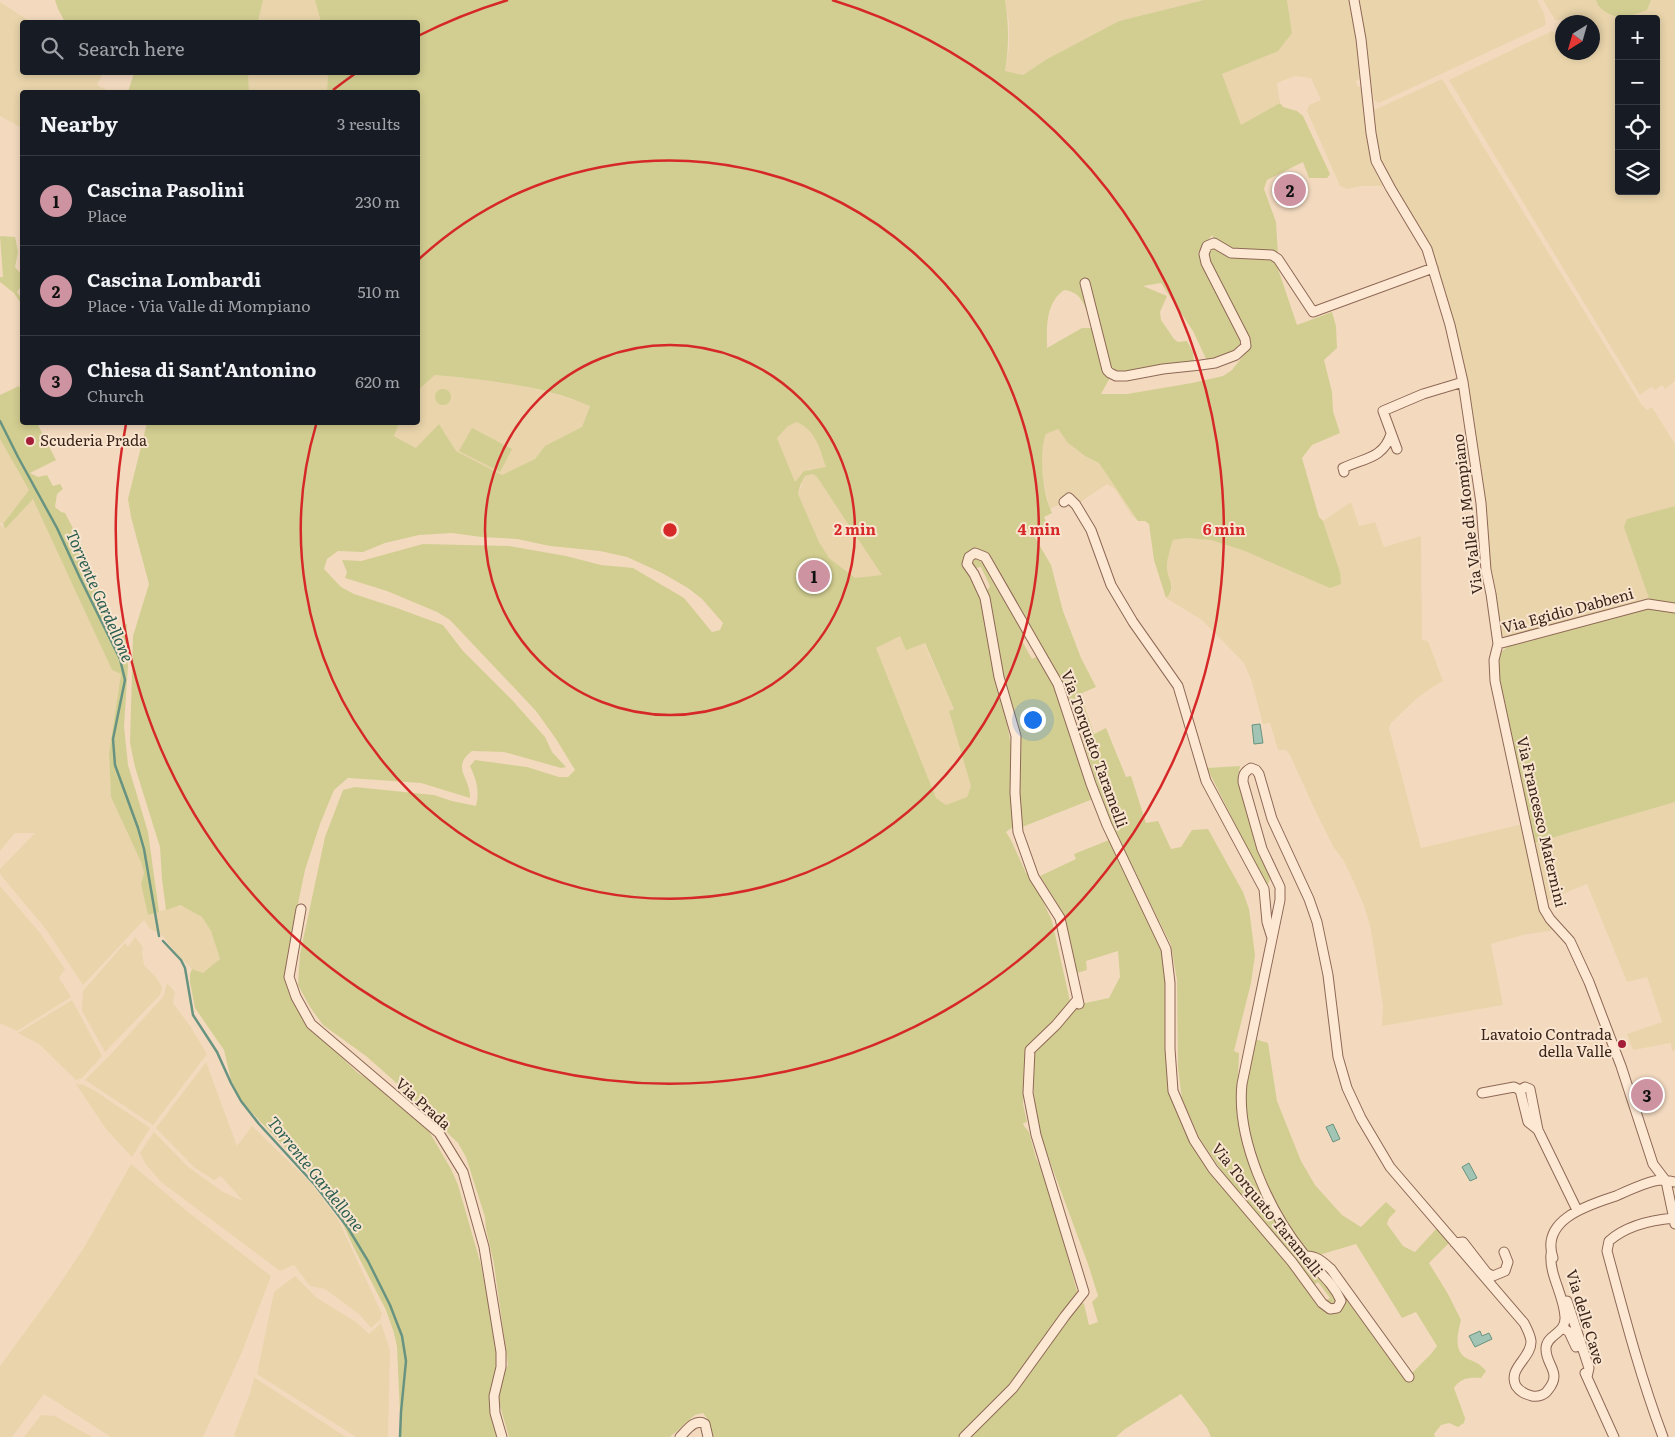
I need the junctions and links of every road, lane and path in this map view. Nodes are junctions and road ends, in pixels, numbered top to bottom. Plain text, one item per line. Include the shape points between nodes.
1 (1354, 0) edge
2 (1433, 268) junction
3 (1086, 283) dead end
4 (1463, 382) junction
5 (1391, 434) junction
6 (1397, 448) dead end
7 (1342, 468) dead end
8 (1064, 502) dead end
9 (1675, 608) edge
10 (1498, 644) junction
11 (1280, 887) junction
12 (1264, 889) junction
13 (301, 909) dead end
14 (1272, 939) junction
15 (1482, 1093) dead end
16 (1671, 1181) edge
17 (1577, 1210) junction
18 (1674, 1221) edge
19 (1455, 1244) junction
20 (1504, 1252) dead end
21 (1552, 1254) junction
22 (1305, 1256) junction
23 (1563, 1328) junction
24 (1409, 1377) dead end
25 (1587, 1377) junction
26 (502, 1437) edge
27 (680, 1437) edge
28 (708, 1437) edge
29 (964, 1437) edge
30 (1614, 1437) edge
31 (1663, 1437) edge

1 - 2 street, Via Valle di Mompiano via 1376,160 1427,249
2 - 3 street via 1313,312 1278,259 1231,253 1214,243 1207,246 1204,254 1206,263 1246,346 1236,355 1215,363 1126,376 1116,376 1106,366
2 - 4 street, Via Valle di Mompiano
4 - 5 street via 1383,411
4 - 10 street, Via Valle di Mompiano
5 - 6 street
5 - 7 street via 1384,449
8 - 12 street, Via Torquato Taramelli via 1069,498 1076,505 1091,530 1111,585 1178,686 1206,781
9 - 10 street, Via Egidio Dabbeni via 1648,604
10 - 16 street, Via Francesco Maternini via 1494,660 1495,681 1544,909 1570,940 1621,1066 1653,1164
11 - 12 street
11 - 14 street, Via Torquato Taramelli
11 - 19 street via 1262,849 1244,782 1243,776 1251,768 1259,774 1272,819 1317,922 1328,975 1338,1057 1347,1088 1360,1118 1390,1167
12 - 14 street, Via Torquato Taramelli
13 - 26 street, Via Prada via 289,977 311,1024 439,1133 463,1172 484,1246 500,1352 501,1367 494,1396
14 - 22 street, Via Torquato Taramelli via 1241,1097 1247,1140 1256,1169 1280,1220
15 - 17 street via 1514,1087 1530,1089 1538,1130
16 - 17 street, Via delle Cave via 1659,1180
16 - 18 street
17 - 21 street, Via delle Cave via 1552,1235
18 - 31 street via 1651,1221 1616,1235 1609,1241 1607,1251
19 - 20 street via 1463,1242 1487,1273 1493,1276 1505,1270 1508,1262
19 - 23 street via 1529,1332 1529,1348 1514,1376 1516,1386 1523,1394 1535,1397 1546,1394 1554,1384 1555,1374 1546,1353 1546,1344
21 - 23 street via 1550,1264 1565,1318
21 - 25 street, Via delle Cave via 1588,1368
22 - 24 street, Via Torquato Taramelli via 1318,1258 1330,1270
22 - 29 street, Via Torquato Taramelli via 1338,1293 1341,1301 1336,1308 1330,1309 1322,1303 1292,1262 1214,1170 1194,1140 1173,1091 1166,949 1106,825 1058,684 985,557 975,553 969,556 967,564 985,598 999,677 1016,736 1018,832 1034,877 1060,918 1078,1002 1030,1050 1028,1093 1036,1135 1084,1292 1013,1388
23 - 25 street via 1573,1339
25 - 30 street, Via delle Cave
27 - 28 street via 696,1422 705,1424

